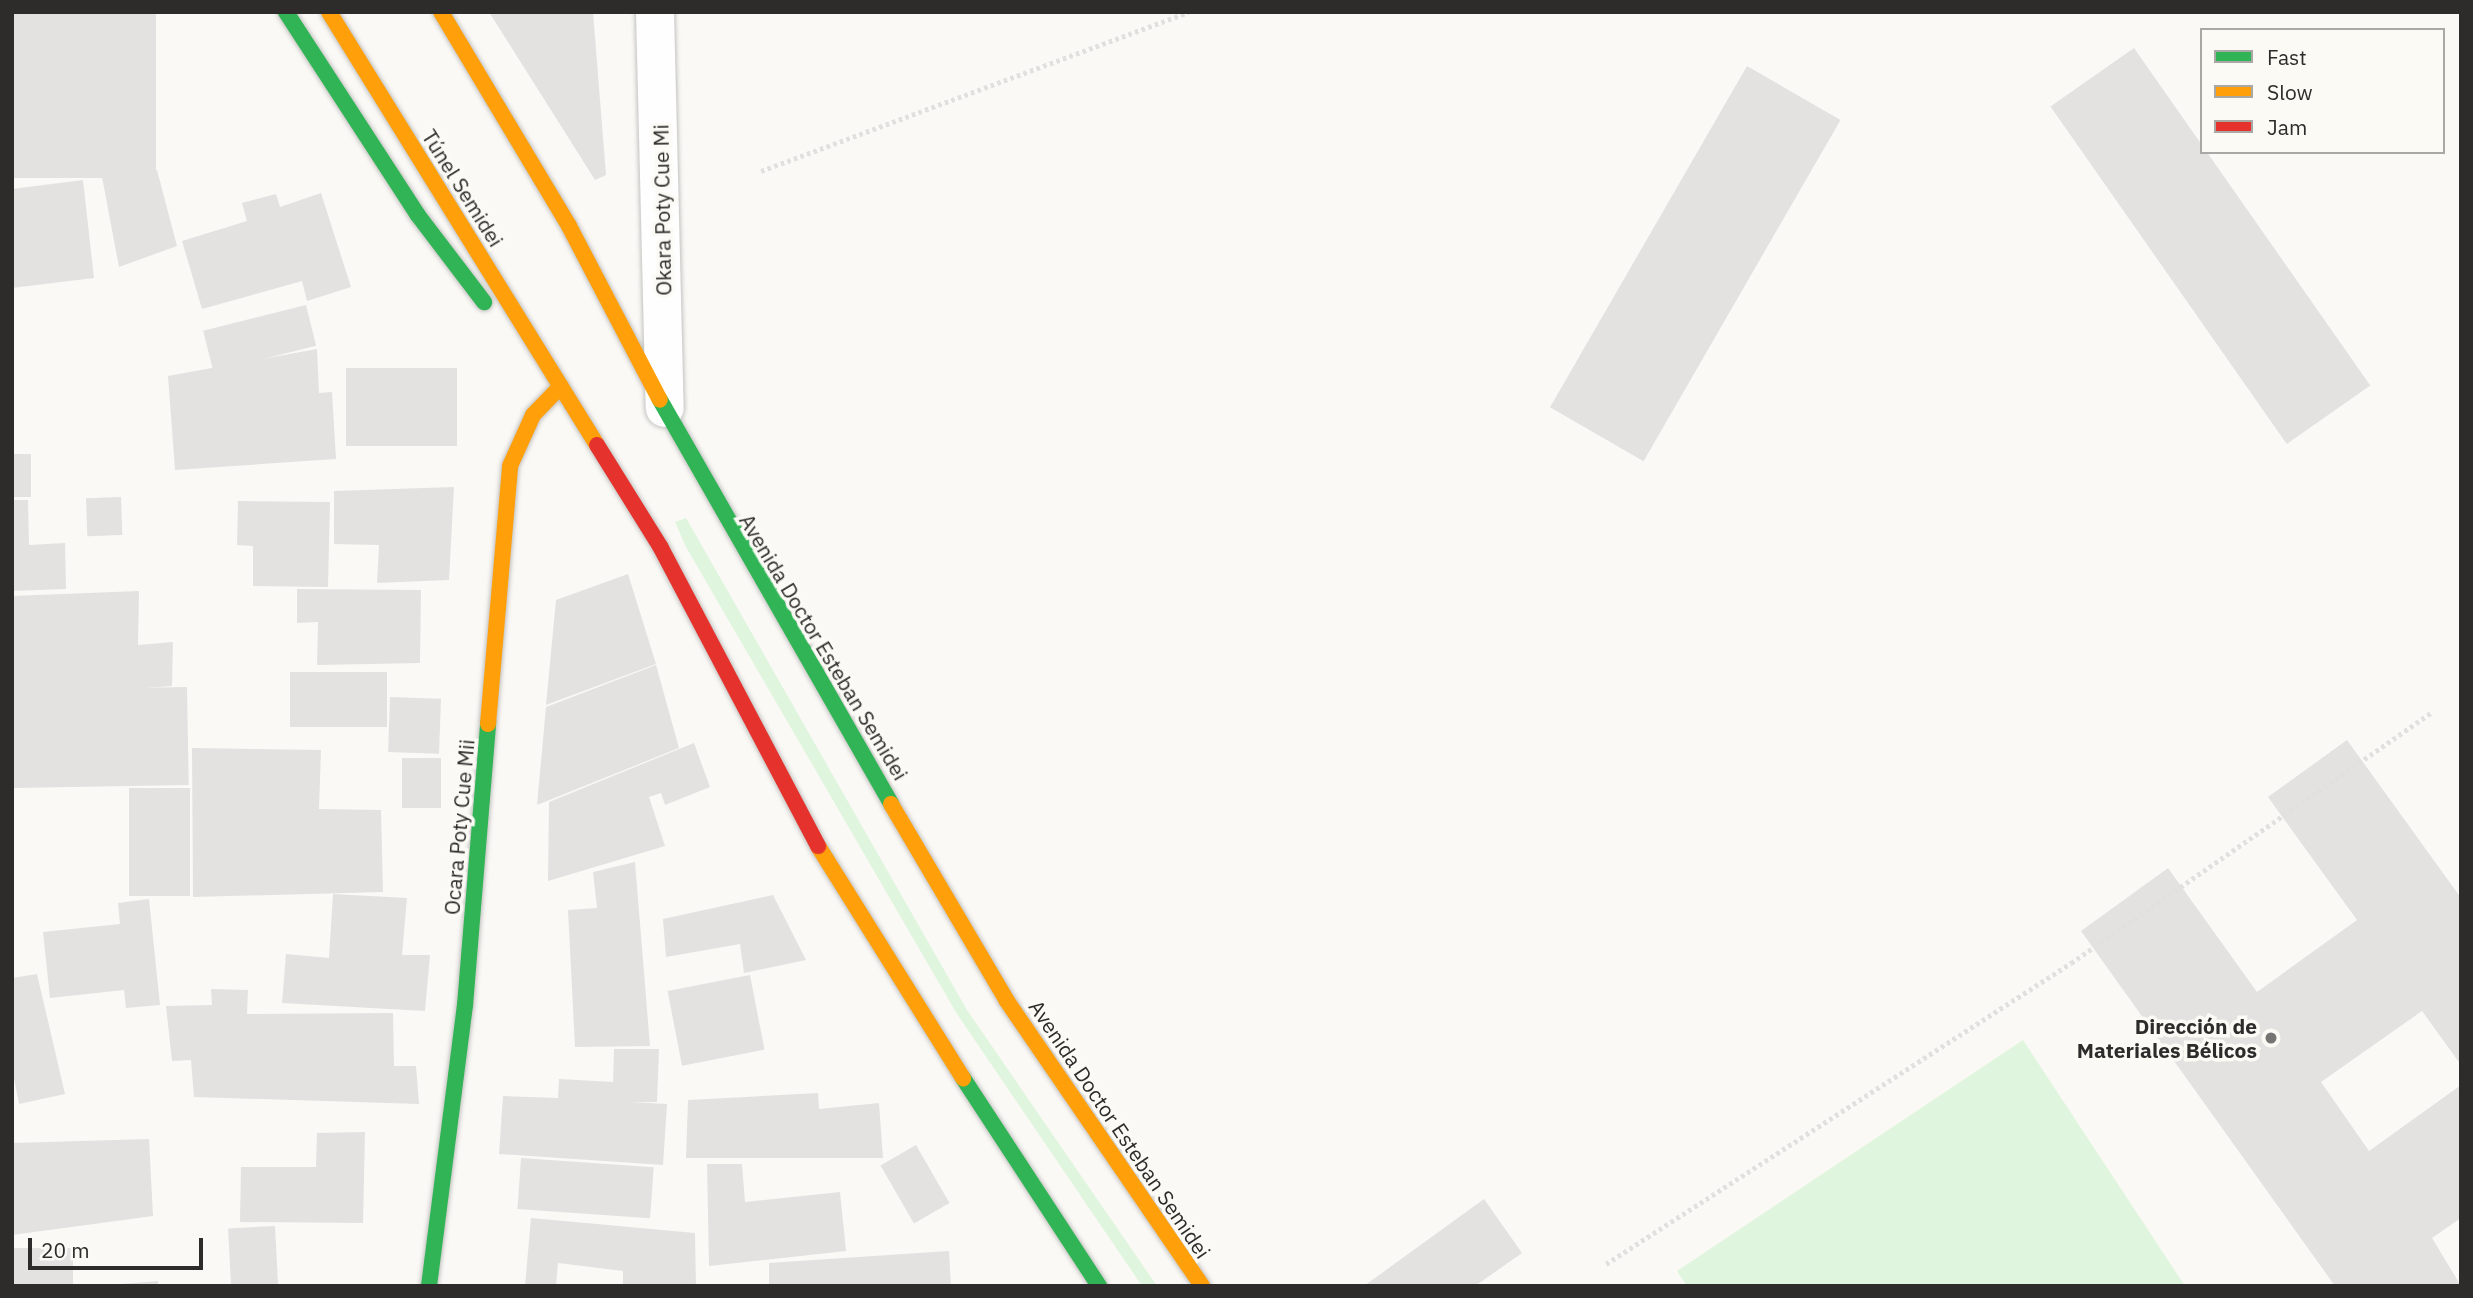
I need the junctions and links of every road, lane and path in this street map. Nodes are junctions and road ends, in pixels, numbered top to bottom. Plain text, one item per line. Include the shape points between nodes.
1 (286, 12) edge
2 (329, 12) edge
3 (441, 12) edge
4 (655, 12) edge
5 (1188, 12) edge
6 (761, 171) dead end
7 (561, 386) junction
8 (665, 408) junction
9 (2431, 713) dead end
10 (1606, 1264) dead end
11 (429, 1286) edge
12 (1099, 1286) edge
13 (1202, 1286) edge

1 - 7 main road via 416,214 472,289
2 - 7 main road, Túnel Semidei
3 - 8 main road, Avenida Doctor Esteban Semidei via 569,226
4 - 8 street, Okara Poty Cue Mi
5 - 6 path
7 - 11 main road, Ocara Poty Cue Mii via 533,415 509,466 465,1005
7 - 12 main road via 661,548 767,759 881,953
8 - 13 main road, Avenida Doctor Esteban Semidei via 1007,1001
9 - 10 path via 2071,963

